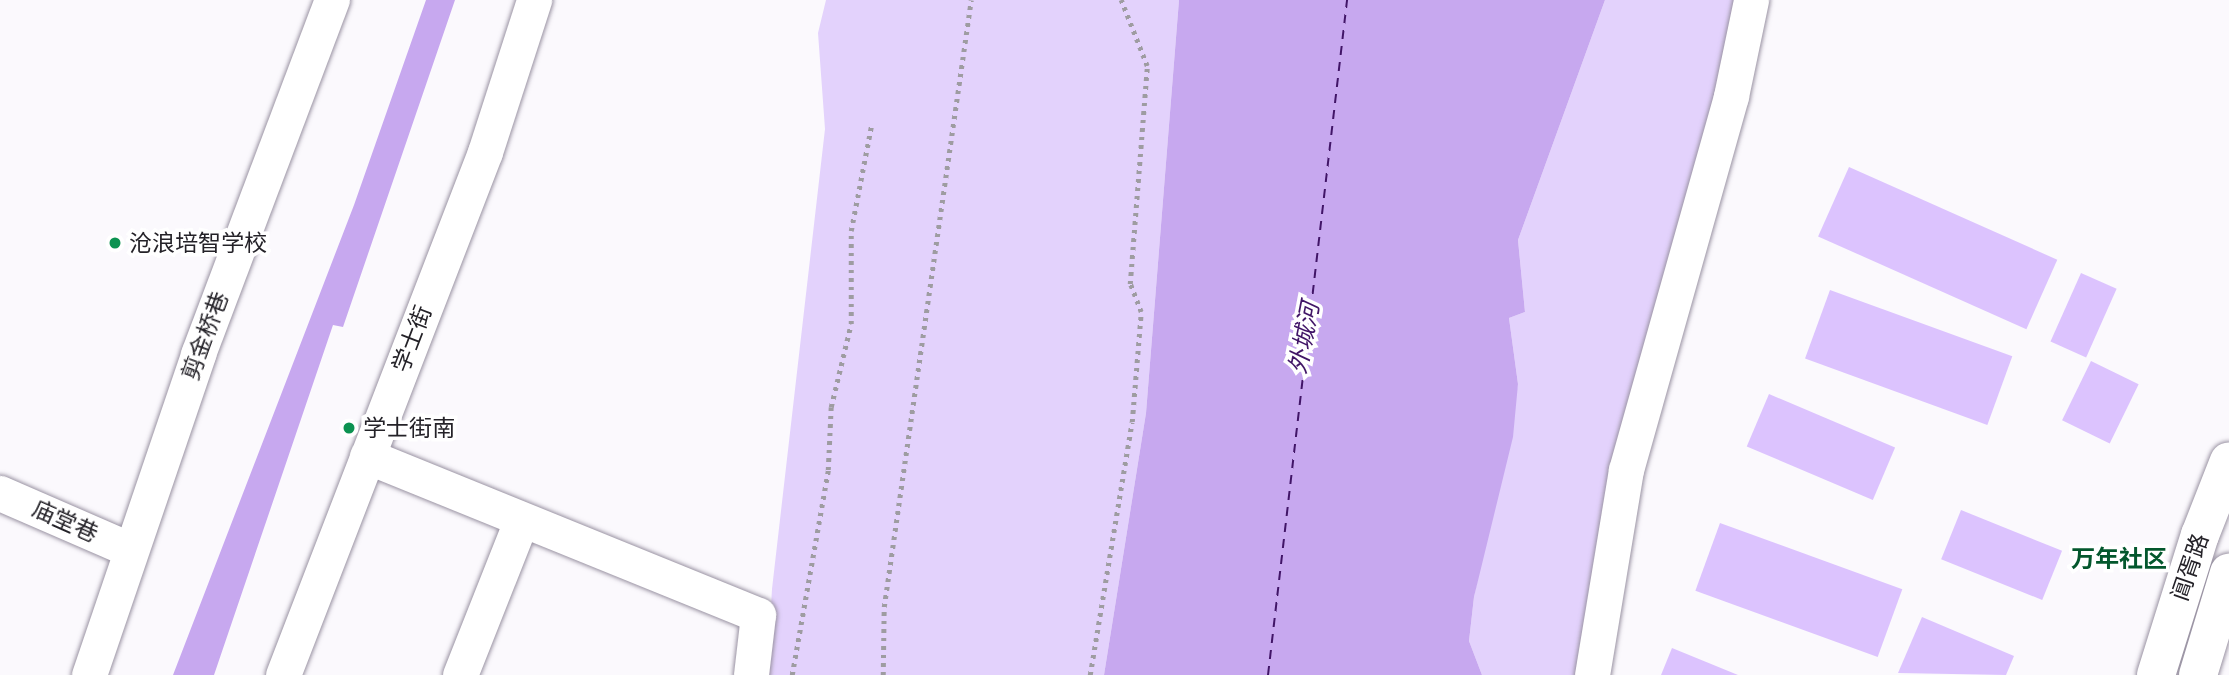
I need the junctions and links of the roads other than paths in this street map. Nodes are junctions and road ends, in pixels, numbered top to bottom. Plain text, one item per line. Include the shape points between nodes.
1 (332, 0) edge
2 (534, 0) edge
3 (1751, 0) edge
4 (367, 456) junction
5 (2229, 461) edge
6 (0, 493) edge
7 (522, 521) junction
8 (130, 549) junction
9 (2229, 573) edge
10 (89, 675) edge
11 (282, 675) edge
12 (460, 675) edge
13 (751, 675) edge
14 (1592, 675) edge
15 (2157, 675) edge
16 (2198, 675) edge

1 - 8 street, 剪金桥巷
2 - 4 street, 学士街 via 485,152
3 - 14 street via 1731,96 1626,470
4 - 7 street
4 - 11 street, 学士街
5 - 15 main road, 阊胥路 via 2200,535
6 - 8 street, 庙堂巷
7 - 12 street
7 - 13 street via 758,615
8 - 10 street, 剪金桥巷
9 - 16 main road, 阊胥路

